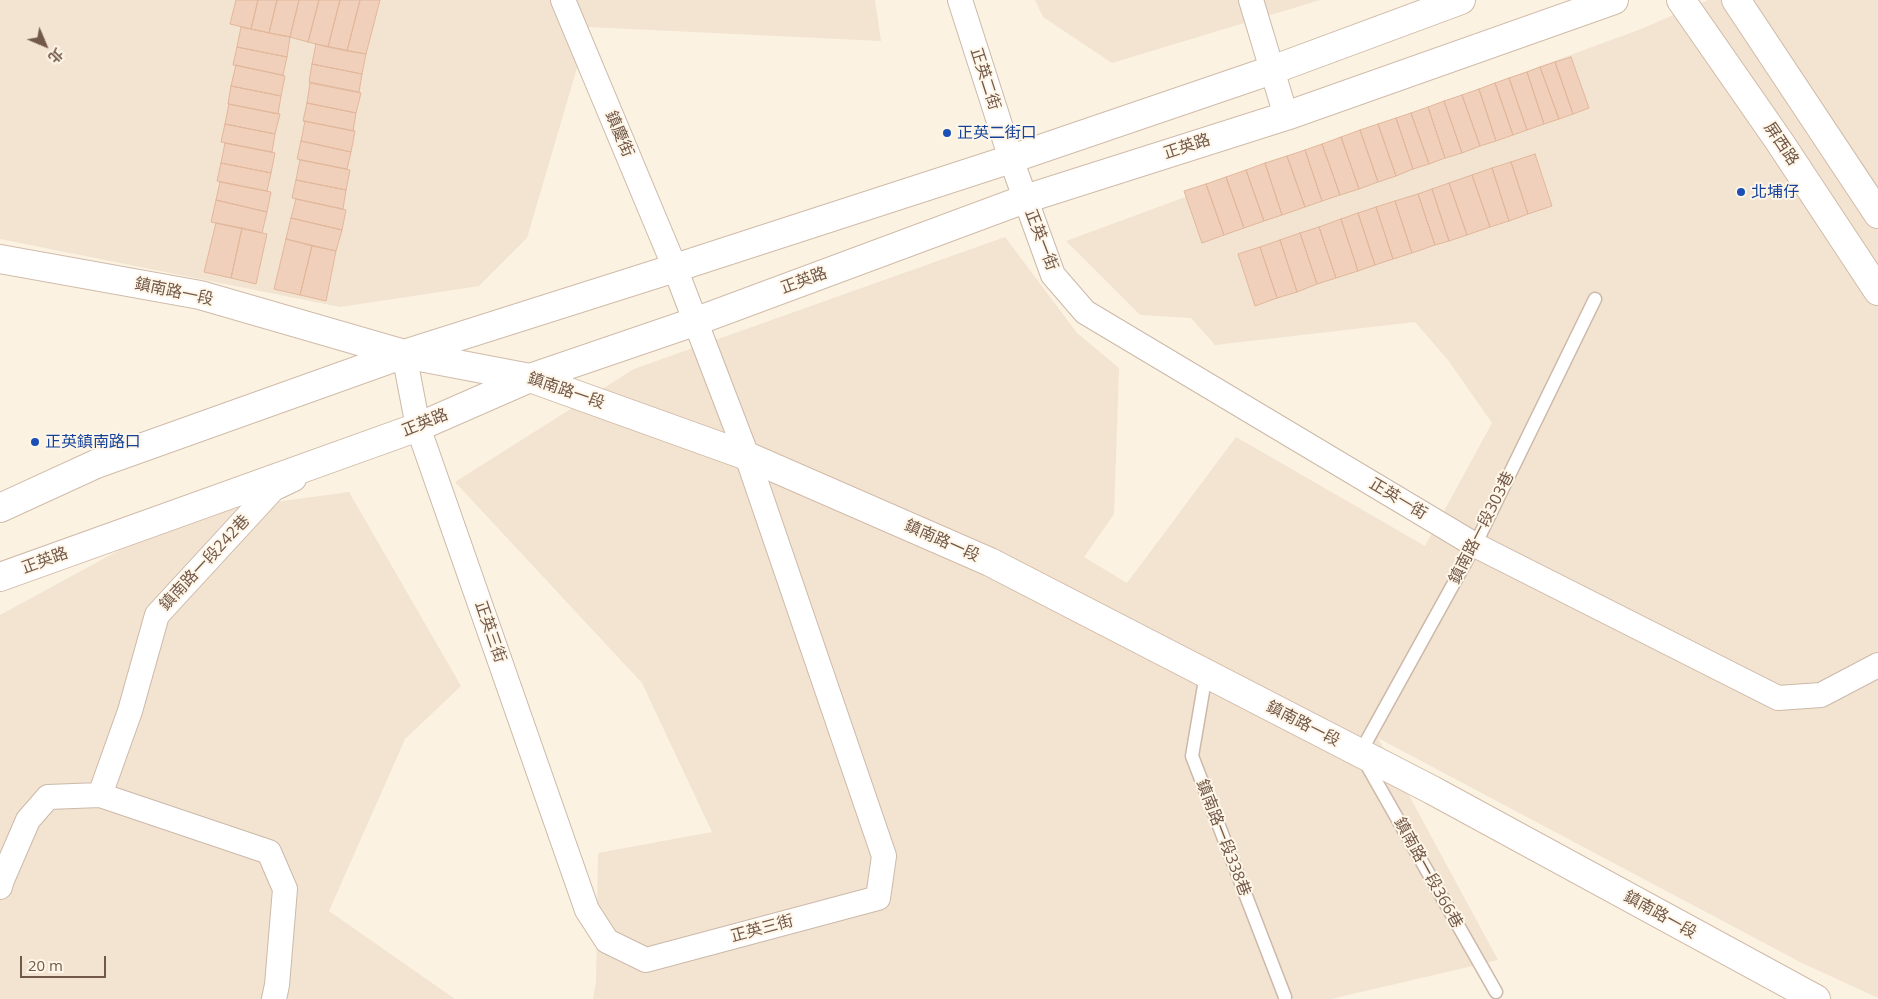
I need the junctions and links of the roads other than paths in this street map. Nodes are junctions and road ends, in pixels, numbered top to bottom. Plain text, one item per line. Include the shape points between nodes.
1 (563, 0) edge
2 (960, 0) edge
3 (1250, 0) edge
4 (1461, 0) edge
5 (1614, 0) edge
6 (1681, 0) edge
7 (1736, 0) edge
8 (1272, 70) junction
9 (1286, 116) junction
10 (1011, 159) junction
11 (1025, 199) junction
12 (1878, 214) edge
13 (0, 259) edge
14 (675, 268) junction
15 (1878, 291) edge
16 (1595, 299) dead end
17 (694, 322) junction
18 (404, 354) junction
19 (530, 378) junction
20 (418, 427) junction
21 (747, 456) junction
22 (0, 508) edge
23 (1475, 545) junction
24 (0, 577) edge
25 (1878, 665) edge
26 (1206, 674) junction
27 (1360, 753) junction
28 (100, 795) junction
29 (0, 888) edge
30 (1496, 992) dead end
31 (1285, 997) dead end
32 (274, 999) edge
33 (1816, 999) edge

1 - 14 street, 鎮慶街
2 - 10 street, 正英二街
3 - 8 street
4 - 8 street
5 - 9 street, 正英路
6 - 15 street, 屏西路
7 - 12 street
8 - 9 street
8 - 10 street
9 - 11 street, 正英路
10 - 11 street, 正英一街
10 - 14 street
11 - 17 street, 正英路
11 - 23 street, 正英一街 via 1053,275 1084,312
13 - 18 street, 鎮南路一段 via 200,295
14 - 17 street, 正英三街
14 - 18 street
16 - 23 lane, 鎮南路一段303巷
17 - 19 street, 正英路
17 - 21 street, 正英三街
18 - 19 street, 鎮南路一段
18 - 20 street, 正英三街
18 - 22 street via 96,464
19 - 20 street, 正英路
19 - 21 street, 鎮南路一段
20 - 21 street, 正英三街 via 587,910 606,942 646,960 878,898 884,856
20 - 24 street, 正英路
20 - 28 street, 鎮南路一段242巷 via 336,459 273,489 157,615 130,711
21 - 26 street, 鎮南路一段 via 990,562
23 - 25 street, 正英一街 via 1778,698 1821,695
23 - 27 lane, 鎮南路一段303巷
26 - 27 street, 鎮南路一段
26 - 31 lane, 鎮南路一段338巷 via 1192,756
27 - 30 lane, 鎮南路一段366巷
27 - 33 street, 鎮南路一段
28 - 29 street via 48,797 28,820
28 - 32 street via 269,852 286,889

